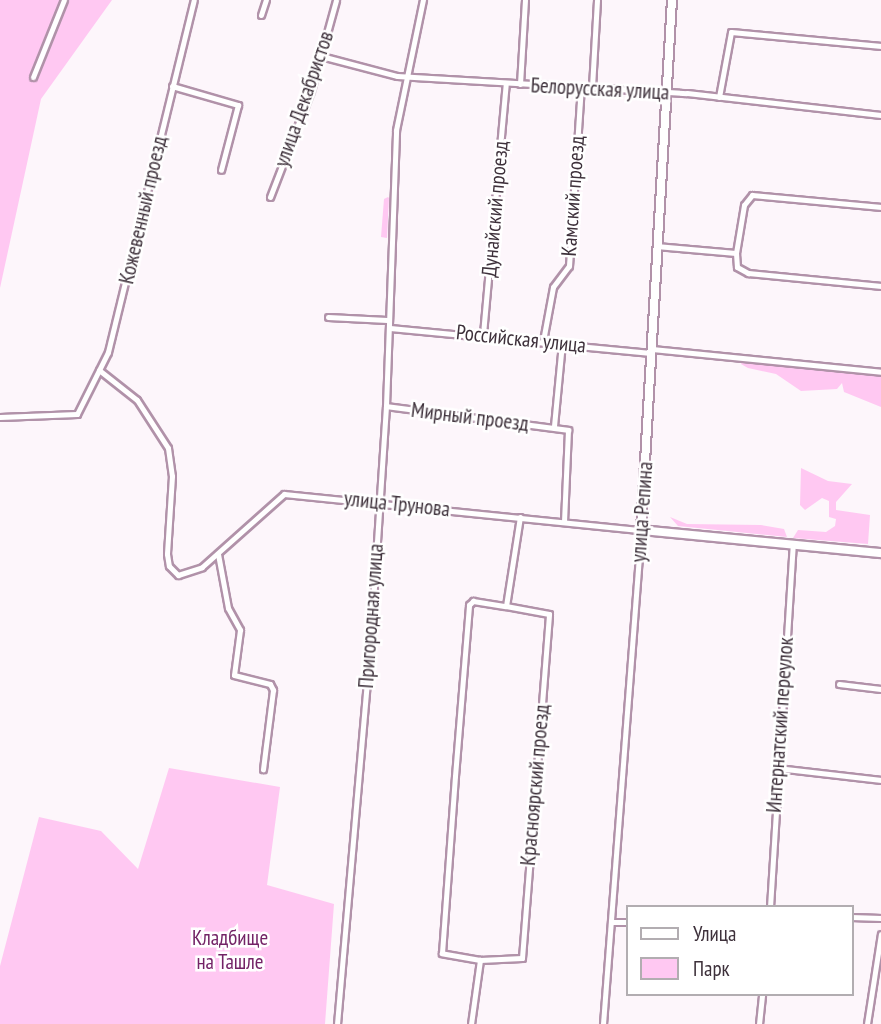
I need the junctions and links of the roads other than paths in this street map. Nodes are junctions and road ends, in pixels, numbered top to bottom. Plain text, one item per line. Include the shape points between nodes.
1 (64, 0) edge
2 (194, 0) edge
3 (266, 0) edge
4 (336, 0) edge
5 (423, 0) edge
6 (525, 0) edge
7 (597, 0) edge
8 (672, 0) edge
9 (261, 15) dead end
10 (881, 46) edge
11 (321, 56) junction
12 (405, 76) junction
13 (33, 77) dead end
14 (506, 83) junction
15 (520, 84) junction
16 (172, 86) junction
17 (581, 87) junction
18 (592, 88) junction
19 (666, 92) junction
20 (719, 97) junction
21 (881, 115) edge
22 (221, 170) dead end
23 (270, 197) dead end
24 (881, 207) edge
25 (656, 246) junction
26 (736, 253) junction
27 (881, 286) edge
28 (328, 317) dead end
29 (387, 320) junction
30 (390, 328) junction
31 (483, 334) junction
32 (543, 341) junction
33 (562, 343) junction
34 (651, 351) junction
35 (99, 370) junction
36 (881, 372) edge
37 (386, 406) junction
38 (0, 417) edge
39 (554, 426) junction
40 (379, 502) junction
41 (520, 517) junction
42 (564, 521) junction
43 (641, 530) junction
44 (793, 544) junction
45 (881, 553) edge
46 (218, 555) junction
47 (506, 606) junction
48 (839, 684) dead end
49 (881, 689) edge
50 (777, 768) junction
51 (263, 769) dead end
52 (881, 780) edge
53 (769, 905) edge
54 (853, 917) edge
55 (881, 919) edge
56 (612, 922) junction
57 (626, 922) edge
58 (881, 934) edge
59 (480, 960) junction
60 (762, 996) edge
61 (872, 999) junction
62 (881, 1000) edge
63 (337, 1024) edge
64 (471, 1024) edge
65 (603, 1024) edge
66 (760, 1024) edge
67 (867, 1024) edge

1 - 13 street
2 - 16 street, Кожевенный проезд
3 - 9 street
4 - 11 street, улица Декабристов
5 - 12 street, Пригородная улица
6 - 15 street
7 - 18 street
8 - 19 street, улица Репина
10 - 20 street via 731,32
11 - 12 street, Белорусская улица
11 - 23 street, улица Декабристов
12 - 14 street, Белорусская улица
12 - 29 street, Пригородная улица via 396,130
14 - 15 street, Белорусская улица
14 - 31 street, Дунайский проезд
15 - 17 street, Белорусская улица
16 - 22 street via 238,105
16 - 35 street, Кожевенный проезд via 117,326
17 - 18 street, Белорусская улица
17 - 32 street, Камский проезд via 569,266 553,287
18 - 19 street, Белорусская улица
19 - 20 street, Белорусская улица
19 - 25 street, улица Репина
20 - 21 street, Белорусская улица
24 - 26 street via 752,195 744,205
25 - 26 street
25 - 34 street, улица Репина
26 - 27 street via 737,267 748,273
28 - 29 street
29 - 30 street, Пригородная улица
30 - 31 street, Российская улица
30 - 37 street, Пригородная улица
31 - 32 street, Российская улица
32 - 33 street, Российская улица
33 - 34 street, Российская улица
33 - 39 street, Мирный проезд
34 - 36 street, Российская улица
34 - 43 street, улица Репина
35 - 38 street, Кожевенный проезд via 77,414
35 - 46 street, улица Трунова via 137,400 168,448 172,476 169,566 183,575
37 - 39 street, Мирный проезд
37 - 40 street, Пригородная улица
39 - 42 street, Мирный проезд via 569,433
40 - 41 street, улица Трунова
40 - 46 street, улица Трунова via 284,494
40 - 63 street, Пригородная улица
41 - 42 street, улица Трунова
41 - 47 street
42 - 43 street, улица Трунова
43 - 44 street, улица Трунова
43 - 56 street, улица Репина
44 - 45 street, улица Трунова
44 - 50 street, Интернатский переулок
46 - 51 street via 228,608 240,630 234,675 270,684 273,690
47 - 59 street, Красноярский проезд via 473,601 469,605 455,776 442,953
47 - 59 street, Красноярский проезд via 549,614 522,958
48 - 49 street
50 - 52 street
50 - 53 street, Интернатский переулок
54 - 55 street
56 - 57 street
56 - 65 street, улица Репина
58 - 61 street
59 - 64 street
60 - 66 street
61 - 62 street
61 - 67 street

